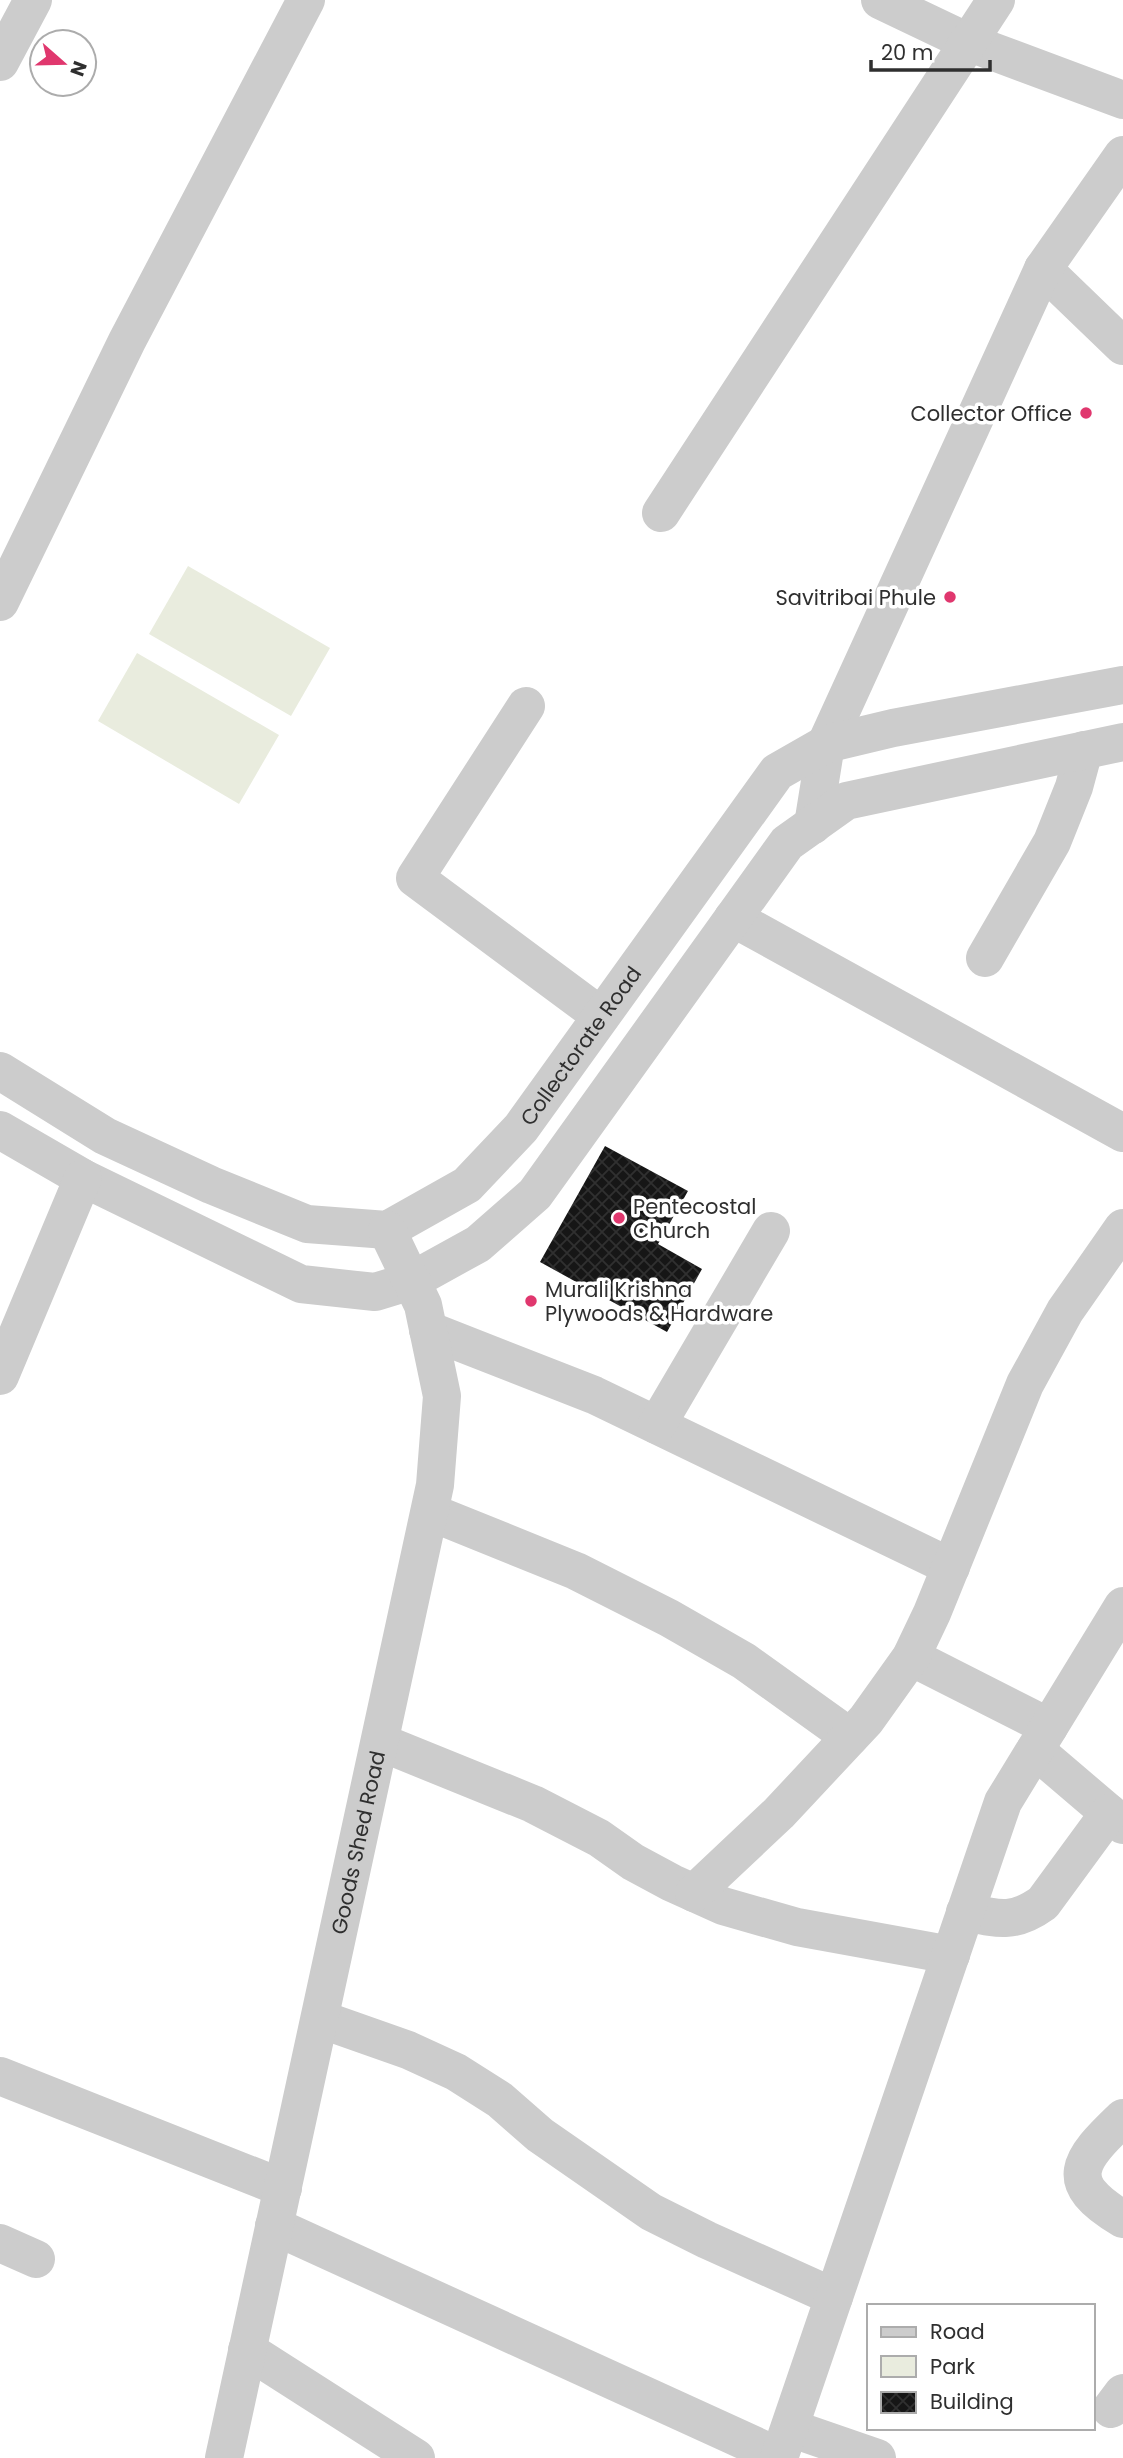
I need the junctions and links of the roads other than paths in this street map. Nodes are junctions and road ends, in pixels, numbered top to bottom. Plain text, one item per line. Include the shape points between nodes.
1 (33, 0) edge
2 (306, 0) edge
3 (880, 0) edge
4 (996, 0) edge
5 (970, 43) junction
6 (0, 62) edge
7 (1123, 100) edge
8 (1123, 155) edge
9 (1043, 269) junction
10 (1123, 346) edge
11 (661, 513) dead end
12 (0, 602) edge
13 (1123, 685) edge
14 (526, 706) dead end
15 (1123, 742) edge
16 (826, 744) junction
17 (1084, 750) junction
18 (813, 825) junction
19 (733, 918) junction
20 (985, 958) dead end
21 (601, 1016) junction
22 (0, 1070) edge
23 (0, 1130) edge
24 (1123, 1133) edge
25 (83, 1178) junction
26 (1123, 1228) edge
27 (387, 1230) junction
28 (771, 1231) dead end
29 (411, 1281) junction
30 (428, 1330) junction
31 (0, 1376) edge
32 (657, 1425) junction
33 (430, 1512) junction
34 (951, 1567) junction
35 (1123, 1606) edge
36 (911, 1657) junction
37 (850, 1737) junction
38 (1042, 1739) junction
39 (380, 1742) junction
40 (1116, 1819) edge
41 (694, 1893) junction
42 (965, 1912) junction
43 (951, 1955) junction
44 (320, 2019) junction
45 (0, 2076) edge
46 (1123, 2118) edge
47 (283, 2188) junction
48 (1123, 2219) edge
49 (274, 2226) junction
50 (0, 2243) edge
51 (36, 2259) dead end
52 (834, 2297) junction
53 (247, 2350) junction
54 (783, 2448) edge
55 (224, 2458) edge
56 (415, 2458) edge
57 (877, 2458) edge

1 - 6 street
2 - 12 street via 127,341
3 - 5 street
4 - 5 street
5 - 7 street
5 - 11 street
8 - 9 street
9 - 10 street
9 - 16 street
13 - 16 street, Collectorate Road
14 - 21 street via 415,878
15 - 17 street
16 - 18 street
16 - 21 street, Collectorate Road via 777,772
17 - 18 street via 846,801
17 - 20 street via 1052,842
18 - 19 street via 787,843
19 - 24 street
19 - 29 street via 535,1194 478,1244
21 - 27 street, Collectorate Road via 521,1128 467,1185
22 - 27 street via 105,1136 211,1185 307,1224
23 - 25 street
25 - 29 street via 301,1284 375,1292
25 - 31 street
26 - 34 street via 1065,1311 1025,1384
27 - 29 street, Goods Shed Road
28 - 32 street
29 - 30 street, Goods Shed Road via 423,1304
30 - 32 street via 594,1395
30 - 33 street, Goods Shed Road via 442,1396
32 - 34 street
33 - 37 street via 576,1571 669,1618 744,1661
33 - 39 street, Goods Shed Road
34 - 36 street
35 - 38 street
36 - 37 street
36 - 38 street
37 - 41 street via 779,1813
38 - 40 street
38 - 42 street via 1003,1802
39 - 41 street via 533,1804
39 - 44 street, Goods Shed Road
40 - 42 street via 1030,1913 999,1919
41 - 43 street via 797,1927
42 - 43 street
43 - 52 street
44 - 47 street, Goods Shed Road
44 - 52 street via 456,2072 651,2212
45 - 47 street
46 - 48 street via 1086,2158 1082,2171 1093,2198
47 - 49 street, Goods Shed Road
49 - 53 street, Goods Shed Road
49 - 54 street
50 - 51 street
52 - 54 street
53 - 55 street, Goods Shed Road
53 - 56 street
54 - 57 street

